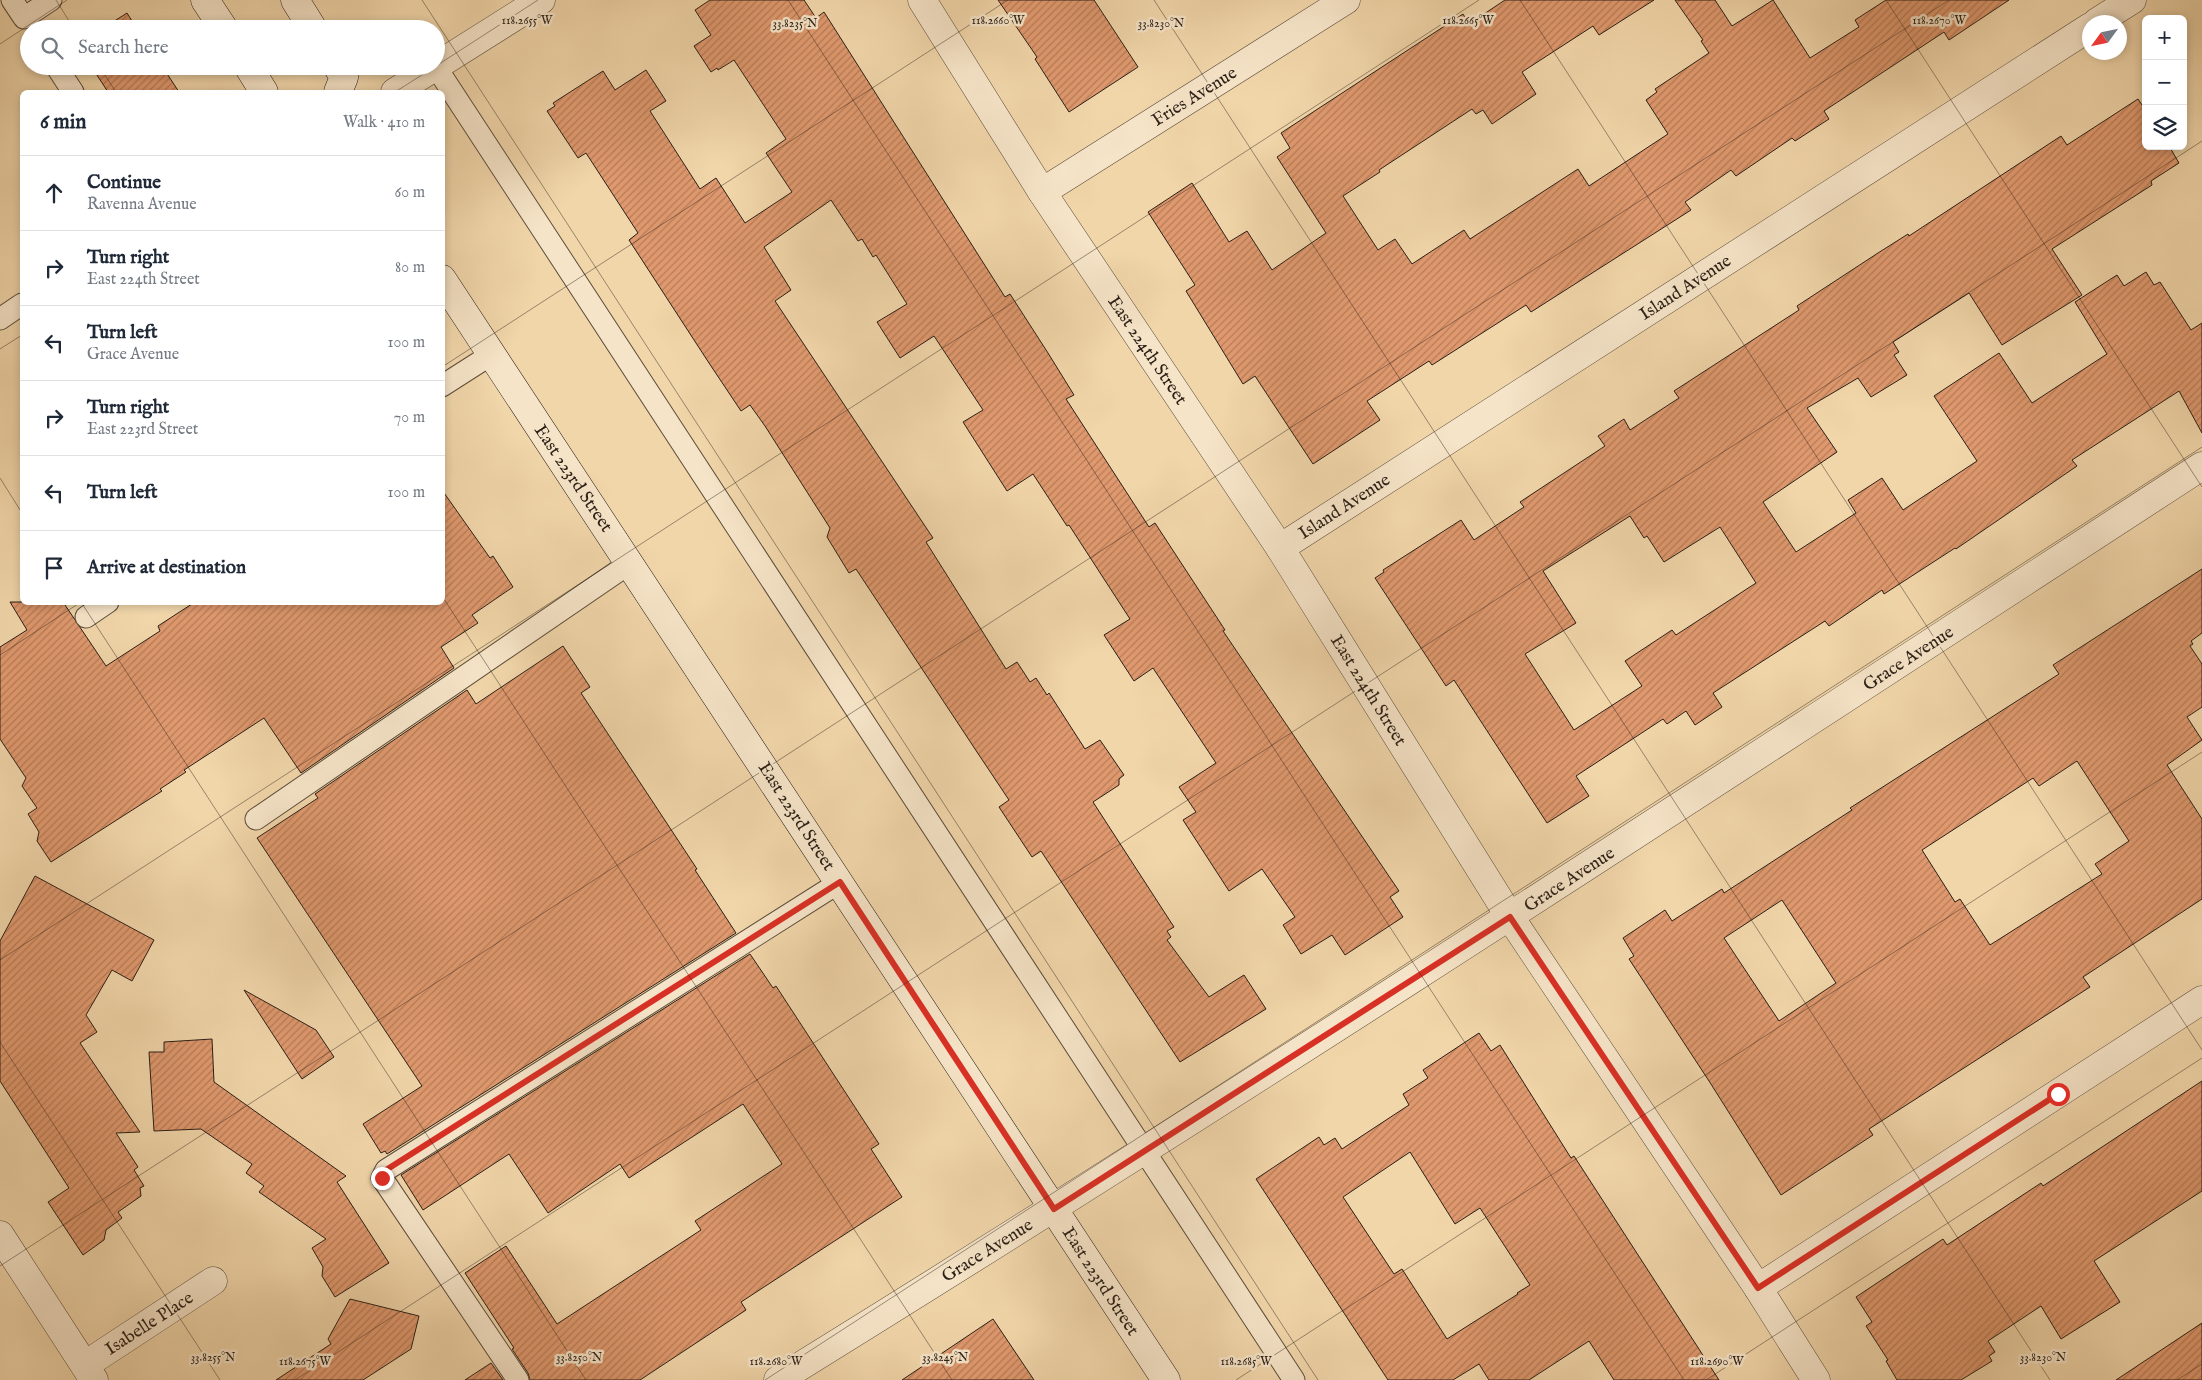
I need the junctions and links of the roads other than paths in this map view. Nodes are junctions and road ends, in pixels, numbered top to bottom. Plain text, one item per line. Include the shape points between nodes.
1 (12, 0) edge
2 (51, 0) edge
3 (205, 0) edge
4 (295, 0) edge
5 (541, 0) edge
6 (922, 0) edge
7 (1346, 0) edge
8 (2132, 0) edge
9 (2108, 15) edge
10 (26, 20) edge
11 (31, 20) edge
12 (218, 20) edge
13 (307, 20) edge
14 (2082, 32) edge
15 (445, 60) edge
16 (62, 75) edge
17 (254, 75) edge
18 (343, 75) edge
19 (422, 75) edge
20 (442, 75) edge
21 (72, 90) edge
22 (263, 90) edge
23 (339, 90) edge
24 (399, 90) edge
25 (1042, 192) junction
26 (445, 284) edge
27 (20, 305) edge
28 (0, 319) edge
29 (492, 354) junction
30 (445, 384) edge
31 (2202, 466) edge
32 (1280, 548) junction
33 (630, 563) junction
34 (103, 605) edge
35 (86, 616) dead end
36 (256, 819) dead end
37 (840, 882) junction
38 (1510, 917) junction
39 (2202, 1000) edge
40 (1144, 1151) junction
41 (1054, 1209) junction
42 (0, 1235) edge
43 (213, 1281) dead end
44 (1758, 1288) junction
45 (89, 1372) edge
46 (518, 1380) edge
47 (778, 1380) edge
48 (1166, 1380) edge
49 (1294, 1380) edge
50 (1816, 1380) edge

1 - 10 lane
2 - 11 lane
3 - 12 street
4 - 13 street
5 - 15 street
6 - 25 street, East 224th Street
7 - 25 street, Fries Avenue
8 - 9 street
14 - 32 street, Island Avenue
16 - 21 lane
17 - 22 street
18 - 23 street
19 - 24 street
20 - 40 lane
25 - 32 street, East 224th Street
26 - 29 street, East 223rd Street
27 - 28 lane
29 - 30 lane
29 - 33 street, East 223rd Street
31 - 38 street, Grace Avenue
32 - 38 street, East 224th Street
33 - 36 lane
33 - 37 street, East 223rd Street
34 - 35 lane
37 - 41 street, East 223rd Street
37 - 46 lane via 386,1170 382,1178
38 - 40 street, Grace Avenue
38 - 44 street, East 224th Street
39 - 44 street
40 - 41 street, Grace Avenue
40 - 49 lane
41 - 47 street, Grace Avenue
41 - 48 street, East 223rd Street
42 - 45 street
43 - 45 street, Isabelle Place
44 - 50 street, East 224th Street

